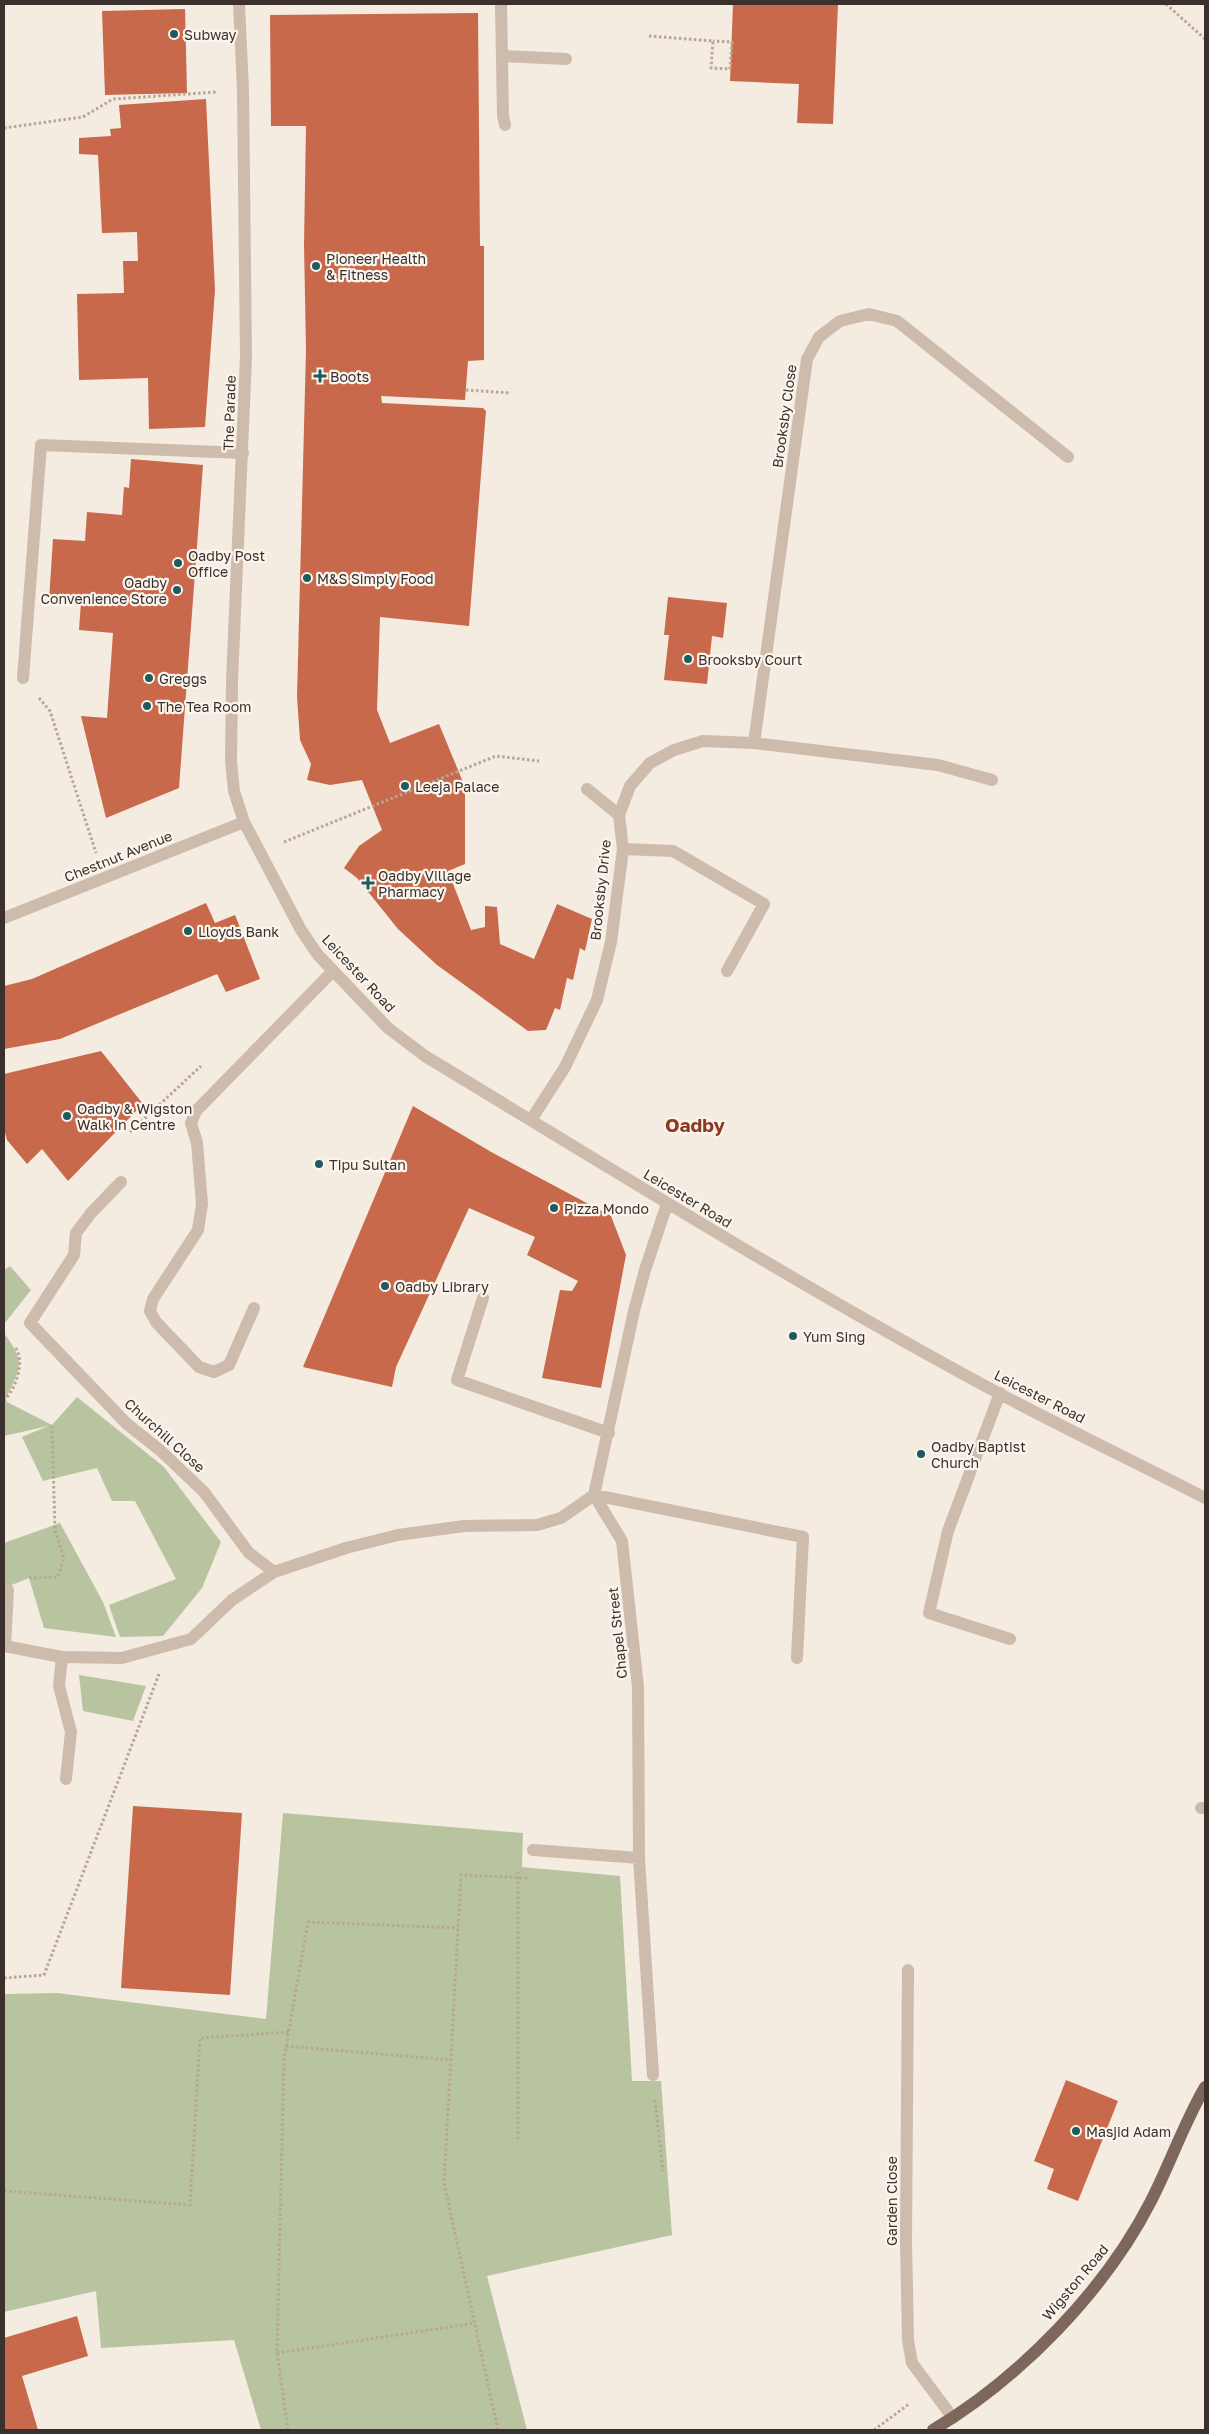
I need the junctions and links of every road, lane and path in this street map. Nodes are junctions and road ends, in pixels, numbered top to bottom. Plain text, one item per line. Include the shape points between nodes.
1 (239, 4) edge
2 (501, 4) edge
3 (1166, 4) edge
4 (649, 36) dead end
5 (1205, 39) edge
6 (713, 41) junction
7 (503, 56) junction
8 (566, 60) dead end
9 (243, 91) junction
10 (505, 125) dead end
11 (4, 128) edge
12 (466, 390) dead end
13 (511, 393) dead end
14 (243, 453) junction
15 (1068, 456) dead end
16 (23, 678) joint
17 (754, 742) junction
18 (539, 761) dead end
19 (992, 780) dead end
20 (588, 789) dead end
21 (620, 815) junction
22 (244, 822) junction
23 (622, 849) junction
24 (259, 852) junction
25 (105, 878) junction
26 (4, 918) edge
27 (727, 971) dead end
28 (333, 972) junction
29 (531, 1120) junction
30 (121, 1182) dead end
31 (667, 1204) junction
32 (483, 1298) dead end
33 (254, 1308) dead end
34 (13, 1345) dead end
35 (1000, 1394) junction
36 (4, 1401) edge
37 (52, 1425) dead end
38 (609, 1433) junction
39 (594, 1495) junction
40 (1205, 1498) edge
41 (274, 1572) junction
42 (20, 1578) dead end
43 (8, 1590) dead end
44 (1010, 1638) dead end
45 (170, 1645) junction
46 (4, 1646) edge
47 (62, 1657) junction
48 (797, 1658) dead end
49 (66, 1779) dead end
50 (533, 1850) dead end
51 (639, 1858) junction
52 (518, 1877) junction
53 (537, 1878) dead end
54 (458, 1928) junction
55 (908, 1970) dead end
56 (4, 1978) edge
57 (289, 2032) junction
58 (286, 2046) junction
59 (451, 2060) junction
60 (653, 2075) joint
61 (1205, 2087) edge
62 (518, 2139) dead end
63 (663, 2171) dead end
64 (4, 2191) edge
65 (475, 2323) junction
66 (277, 2353) junction
67 (930, 2389) junction
68 (953, 2418) junction
69 (288, 2430) edge
70 (498, 2430) edge
71 (874, 2430) edge
72 (933, 2430) edge

1 - 9 street, The Parade
2 - 7 street
3 - 5 path
4 - 6 path
6 - 6 path via 711,68 730,70 732,42
7 - 8 street
7 - 10 street
9 - 11 path via 113,98 83,117
9 - 14 street, The Parade via 246,357
12 - 13 path
14 - 16 street via 41,445
14 - 22 street, The Parade via 231,761 234,791
15 - 17 street, Brooksby Close via 897,321 869,314 840,321 819,337 807,359
16 - 25 path via 50,711
17 - 19 street, Brooksby Drive via 938,765
17 - 21 street, Brooksby Drive via 703,741 674,750 650,763 630,786
18 - 24 path via 496,756
20 - 21 street
21 - 23 street, Brooksby Drive
22 - 24 street, Leicester Road
22 - 25 street, Chestnut Avenue
23 - 27 street via 673,851 764,904
23 - 29 street, Brooksby Drive via 611,942 597,1000 565,1067
24 - 28 street, Leicester Road via 301,930
25 - 26 street, Chestnut Avenue
28 - 29 street, Leicester Road via 388,1028 425,1056
28 - 33 street via 196,1111 191,1123 197,1143 202,1204 198,1230 153,1299 150,1310 156,1322 199,1367 214,1372 229,1364
29 - 31 street, Leicester Road
30 - 41 street, Churchill Close via 76,1233 74,1255 30,1323 128,1424 204,1492 249,1553
31 - 35 street, Leicester Road
31 - 38 street via 634,1311
32 - 38 street via 457,1380
34 - 36 path via 18,1352 20,1371
35 - 40 street, Leicester Road
35 - 44 street via 948,1532 929,1613
37 - 42 path via 56,1532 64,1558 58,1577
38 - 39 street
39 - 41 street via 561,1518 537,1525 464,1526 398,1535
39 - 48 street via 803,1537
39 - 51 street, Chapel Street via 622,1541 638,1687
41 - 45 street via 232,1600 191,1639
43 - 46 street
45 - 47 street via 122,1658
45 - 56 path via 44,1975
46 - 47 street
47 - 49 street via 59,1686 71,1732
50 - 51 street
51 - 60 street, Chapel Street
52 - 53 path
52 - 54 path via 461,1875
52 - 62 path
54 - 57 path via 308,1922
54 - 59 path
55 - 67 street, Garden Close via 908,2340 912,2363
57 - 58 path
57 - 64 path via 200,2038 190,2206
58 - 59 path
58 - 66 path
59 - 65 path via 444,2183
60 - 63 path
61 - 68 main road, Wigston Road via 1150,2202 1112,2266 1056,2329 1009,2374
65 - 66 path
65 - 70 path
66 - 69 path
67 - 68 street, Garden Close
67 - 71 path
68 - 72 main road, Wigston Road

